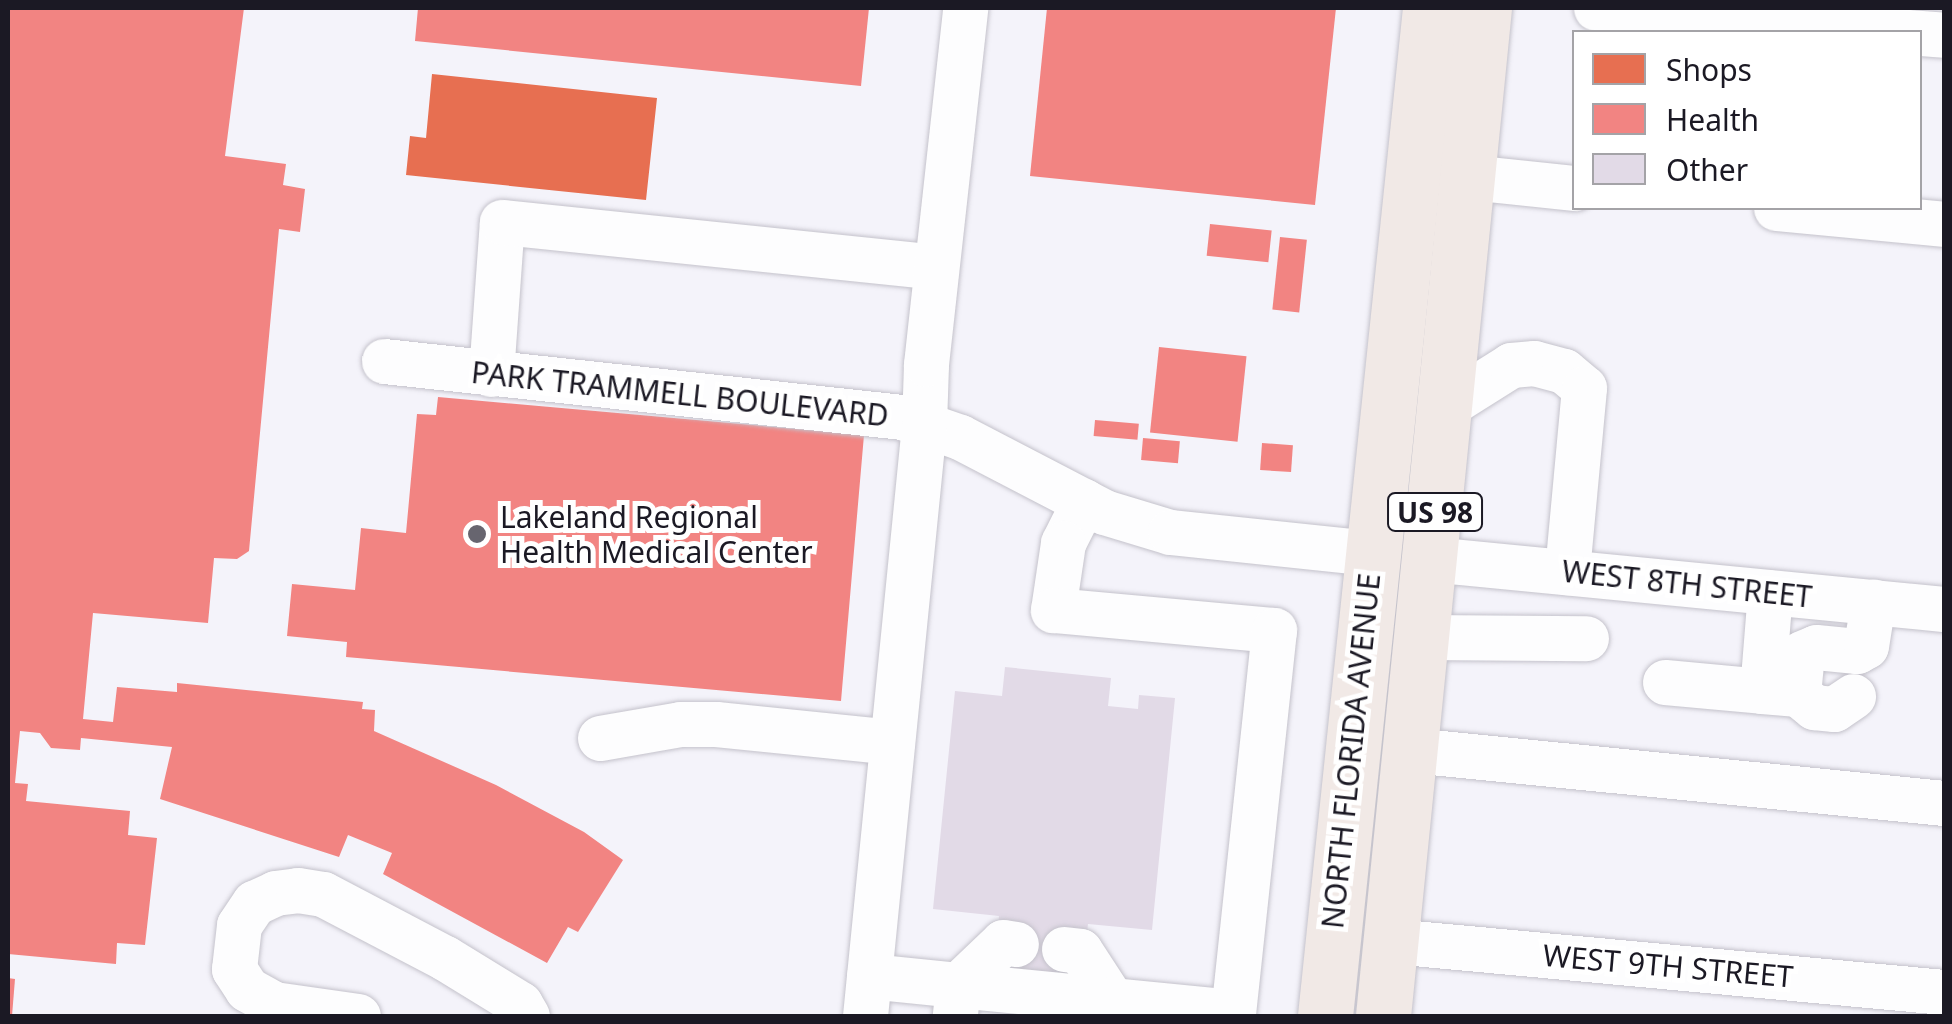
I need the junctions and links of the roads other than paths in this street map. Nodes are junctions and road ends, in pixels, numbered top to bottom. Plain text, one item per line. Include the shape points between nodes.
1 (965, 8) edge
2 (1430, 8) edge
3 (1484, 8) edge
4 (1596, 8) edge
5 (1880, 30) edge
6 (1469, 178) junction
7 (1572, 188) edge
8 (1797, 210) edge
9 (1944, 224) edge
10 (936, 267) junction
11 (384, 361) dead end
12 (491, 374) junction
13 (1446, 406) junction
14 (924, 425) junction
15 (1084, 501) junction
16 (1371, 553) junction
17 (1430, 559) junction
18 (1566, 572) junction
19 (1770, 592) junction
20 (1873, 602) junction
21 (1944, 608) edge
22 (1423, 637) junction
23 (1586, 638) dead end
24 (1664, 682) dead end
25 (1780, 692) junction
26 (600, 738) dead end
27 (892, 742) junction
28 (1411, 750) junction
29 (1944, 803) edge
30 (1392, 941) junction
31 (1016, 944) dead end
32 (1064, 949) dead end
33 (1944, 992) edge
34 (867, 996) edge
35 (1112, 1000) junction
36 (956, 1001) edge
37 (1233, 1014) edge
38 (358, 1016) edge
39 (526, 1016) edge
40 (1325, 1016) edge
41 (1382, 1016) edge

1 - 10 street
2 - 16 main road, NORTH FLORIDA AVENUE / US 98
3 - 6 main road, NORTH FLORIDA AVENUE / US 98
4 - 5 street
6 - 7 street
6 - 13 main road, NORTH FLORIDA AVENUE / US 98
8 - 9 street
10 - 12 street via 502,222
10 - 14 street
11 - 12 street, PARK TRAMMELL BOULEVARD
12 - 14 street, PARK TRAMMELL BOULEVARD via 902,417
13 - 17 main road, NORTH FLORIDA AVENUE / US 98
13 - 18 street via 1511,365 1564,371 1584,388
14 - 15 street, PARK TRAMMELL BOULEVARD via 960,436
14 - 27 street
15 - 16 street, PARK TRAMMELL BOULEVARD via 1170,532
15 - 37 street via 1064,543 1053,610 1274,630
16 - 40 main road, NORTH FLORIDA AVENUE / US 98
17 - 18 street, WEST 8TH STREET
17 - 22 main road, NORTH FLORIDA AVENUE / US 98
18 - 19 street, WEST 8TH STREET
19 - 20 street, WEST 8TH STREET
19 - 25 street
20 - 21 street, WEST 8TH STREET
20 - 25 street via 1856,671 1816,647 1802,653
22 - 23 street
22 - 28 main road, NORTH FLORIDA AVENUE / US 98
24 - 25 street
26 - 27 street via 698,724
27 - 34 street
28 - 29 street
28 - 30 main road, NORTH FLORIDA AVENUE / US 98
30 - 33 street, WEST 9TH STREET
30 - 41 main road, NORTH FLORIDA AVENUE / US 98
31 - 36 street via 1003,942
32 - 35 street via 1080,950
34 - 36 street
35 - 36 street
35 - 37 street
38 - 39 street via 274,1004 247,988 234,970 238,925 254,903 298,890 322,894 460,967 520,1004

